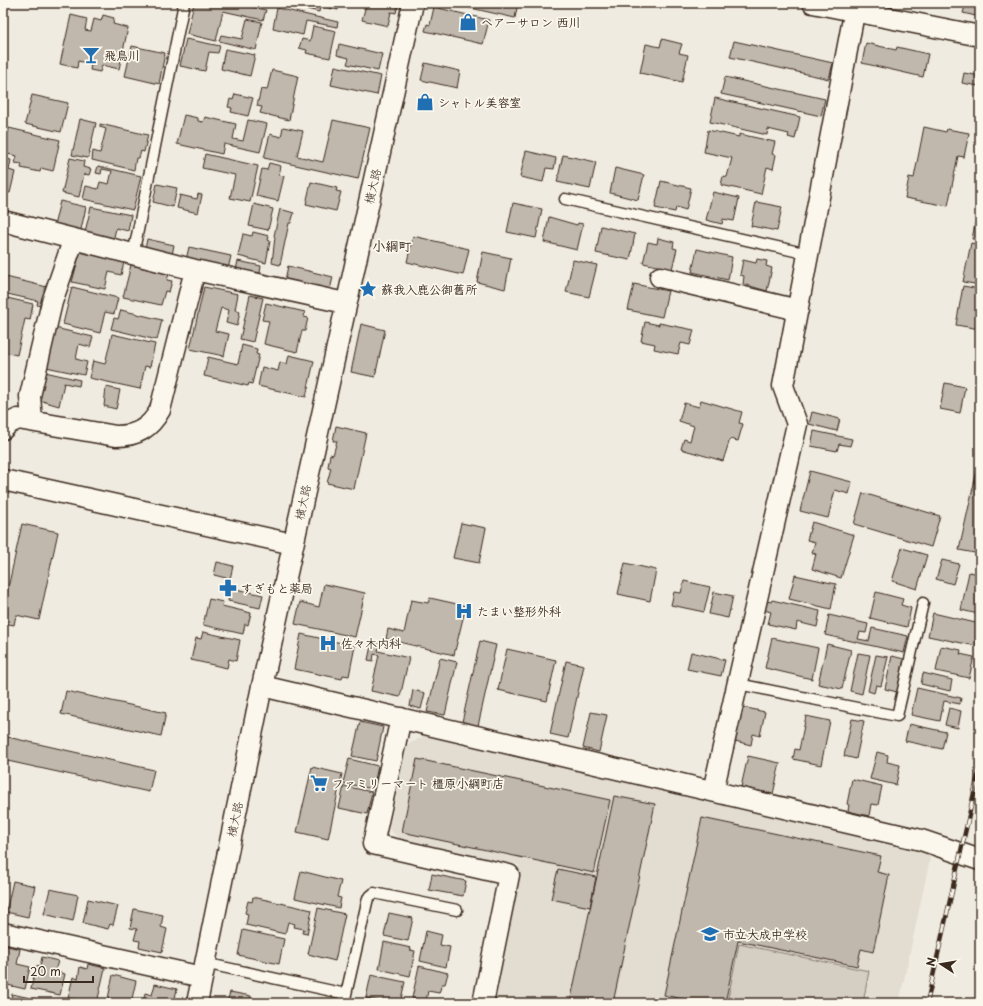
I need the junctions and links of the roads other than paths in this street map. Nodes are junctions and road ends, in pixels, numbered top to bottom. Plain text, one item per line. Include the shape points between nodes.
1 (184, 3) edge
2 (413, 3) edge
3 (813, 3) edge
4 (855, 7) edge
5 (980, 36) edge
6 (565, 199) dead end
7 (3, 221) edge
8 (73, 240) junction
9 (808, 254) junction
10 (133, 255) junction
11 (195, 270) junction
12 (660, 277) dead end
13 (346, 303) junction
14 (798, 310) junction
15 (32, 420) junction
16 (3, 429) edge
17 (3, 480) edge
18 (293, 544) junction
19 (923, 603) dead end
20 (738, 684) junction
21 (262, 686) junction
22 (401, 718) junction
23 (713, 791) junction
24 (980, 860) edge
25 (458, 910) dead end
26 (3, 933) edge
27 (203, 970) junction
28 (345, 998) edge
29 (196, 1003) edge
30 (483, 1003) edge

1 - 10 lane
2 - 13 street, 横大路
3 - 4 street
4 - 5 street
4 - 9 street
6 - 9 lane
7 - 8 street
8 - 10 street
8 - 15 street via 52,302 30,396
9 - 14 street
10 - 11 street
11 - 13 street
11 - 15 street via 160,410 149,425 133,434 116,436
12 - 14 street
13 - 18 street, 横大路
14 - 20 street via 783,386 797,424
15 - 16 street via 18,420
17 - 18 street
18 - 21 street, 横大路
19 - 20 lane via 896,716
20 - 23 street
21 - 22 street
21 - 27 street, 横大路
22 - 23 street
22 - 30 street via 373,844 509,875
23 - 24 street via 921,840
25 - 28 lane via 374,893 368,898
26 - 27 street
27 - 28 lane
27 - 29 street, 横大路

